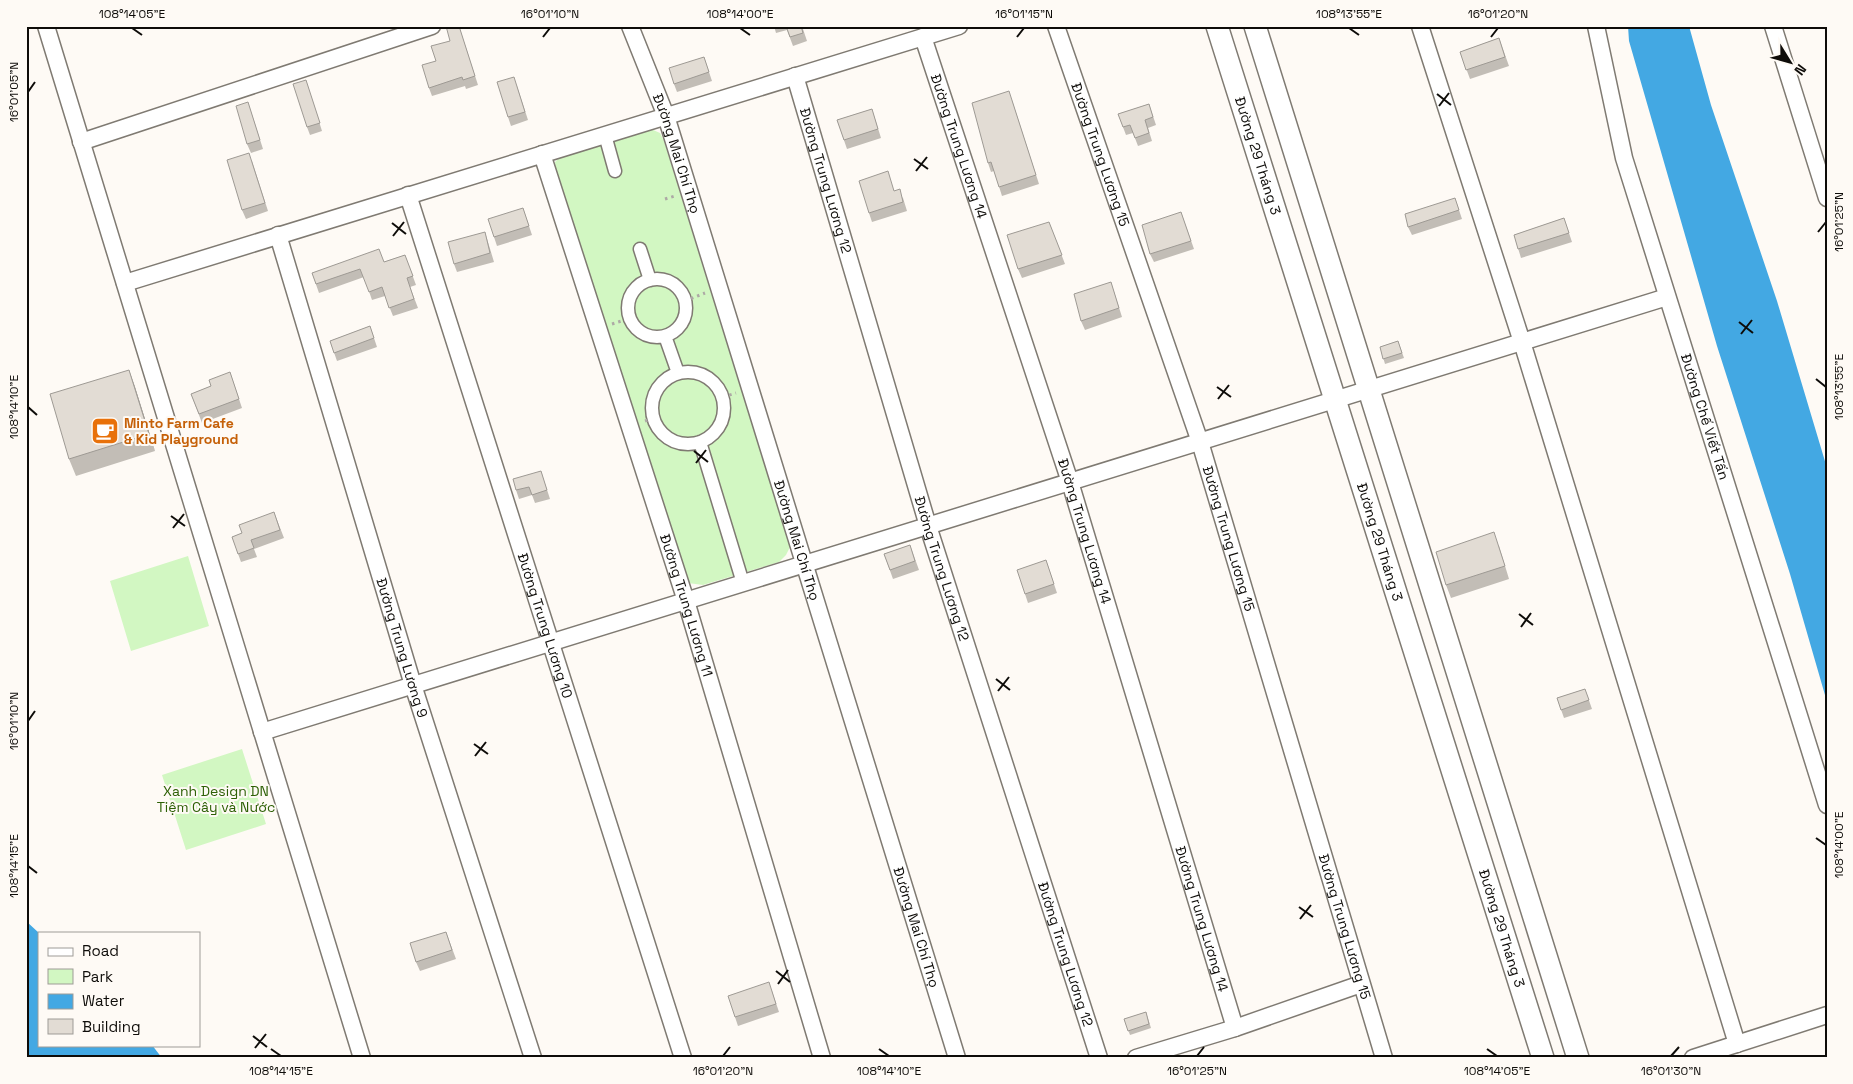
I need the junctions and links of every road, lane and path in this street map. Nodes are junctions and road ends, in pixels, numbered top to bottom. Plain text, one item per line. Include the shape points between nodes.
1 (46, 26) edge
2 (432, 26) edge
3 (630, 26) edge
4 (959, 26) edge
5 (1056, 26) edge
6 (1217, 26) edge
7 (1255, 26) edge
8 (1420, 26) edge
9 (1596, 26) edge
10 (1774, 26) edge
11 (922, 37) junction
12 (795, 76) junction
13 (666, 116) junction
14 (605, 135) junction
15 (82, 142) junction
16 (542, 154) junction
17 (615, 172) dead end
18 (408, 195) junction
19 (1827, 198) edge
20 (278, 235) junction
21 (640, 249) dead end
22 (650, 280) junction
23 (125, 283) junction
24 (720, 288) junction
25 (1667, 297) junction
26 (685, 301) junction
27 (664, 336) junction
28 (1522, 342) junction
29 (678, 373) junction
30 (1369, 389) junction
31 (1335, 400) junction
32 (700, 442) junction
33 (1200, 442) junction
34 (1070, 482) junction
35 (928, 526) junction
36 (805, 564) junction
37 (743, 583) junction
38 (686, 601) junction
39 (552, 642) junction
40 (413, 685) junction
41 (262, 732) junction
42 (1827, 804) edge
43 (1361, 984) junction
44 (1827, 1015) edge
45 (1235, 1028) junction
46 (1737, 1044) junction
47 (362, 1058) edge
48 (533, 1058) edge
49 (683, 1058) edge
50 (822, 1058) edge
51 (958, 1058) edge
52 (1099, 1058) edge
53 (1136, 1058) edge
54 (1384, 1058) edge
55 (1543, 1058) edge
56 (1578, 1058) edge
57 (1693, 1058) edge

1 - 15 street
2 - 15 street
3 - 13 street, Đường Mai Chí Thọ
4 - 11 street
5 - 33 street, Đường Trung Lương 15
6 - 31 street, Đường 29 Tháng 3
7 - 30 street
8 - 28 street
9 - 25 street, Đường Chế Viết Tấn via 1624,158
10 - 19 street
11 - 12 street
11 - 34 street, Đường Trung Lương 14
12 - 13 street
12 - 35 street, Đường Trung Lương 12
13 - 14 street
13 - 24 street, Đường Mai Chí Thọ
14 - 16 street
14 - 17 street
15 - 23 street
16 - 18 street
16 - 38 street, Đường Trung Lương 11
18 - 20 street
18 - 39 street, Đường Trung Lương 10
20 - 23 street
20 - 40 street, Đường Trung Lương 9
21 - 22 street
22 - 26 street via 673,284 682,292
22 - 27 street via 632,295 630,318 647,335
23 - 41 street
24 - 26 path
24 - 36 street, Đường Mai Chí Thọ
25 - 28 street
25 - 42 street, Đường Chế Viết Tấn
26 - 27 street via 683,321
27 - 29 street
28 - 30 street
28 - 46 street
29 - 32 street via 698,372 708,377 721,392 724,412 721,422 716,431
29 - 32 street via 668,377 655,393 652,403 655,423 673,441
30 - 31 street
30 - 56 street
31 - 33 street
31 - 55 street, Đường 29 Tháng 3
32 - 37 street
33 - 34 street
33 - 43 street, Đường Trung Lương 15
34 - 35 street
34 - 45 street, Đường Trung Lương 14
35 - 36 street
35 - 52 street, Đường Trung Lương 12
36 - 37 street
36 - 51 street, Đường Mai Chí Thọ
37 - 38 street
38 - 39 street
38 - 50 street, Đường Trung Lương 11
39 - 40 street
39 - 49 street, Đường Trung Lương 10
40 - 41 street
40 - 48 street, Đường Trung Lương 9
41 - 47 street
43 - 45 street
43 - 54 street, Đường Trung Lương 15
44 - 46 street
45 - 53 street
46 - 57 street

